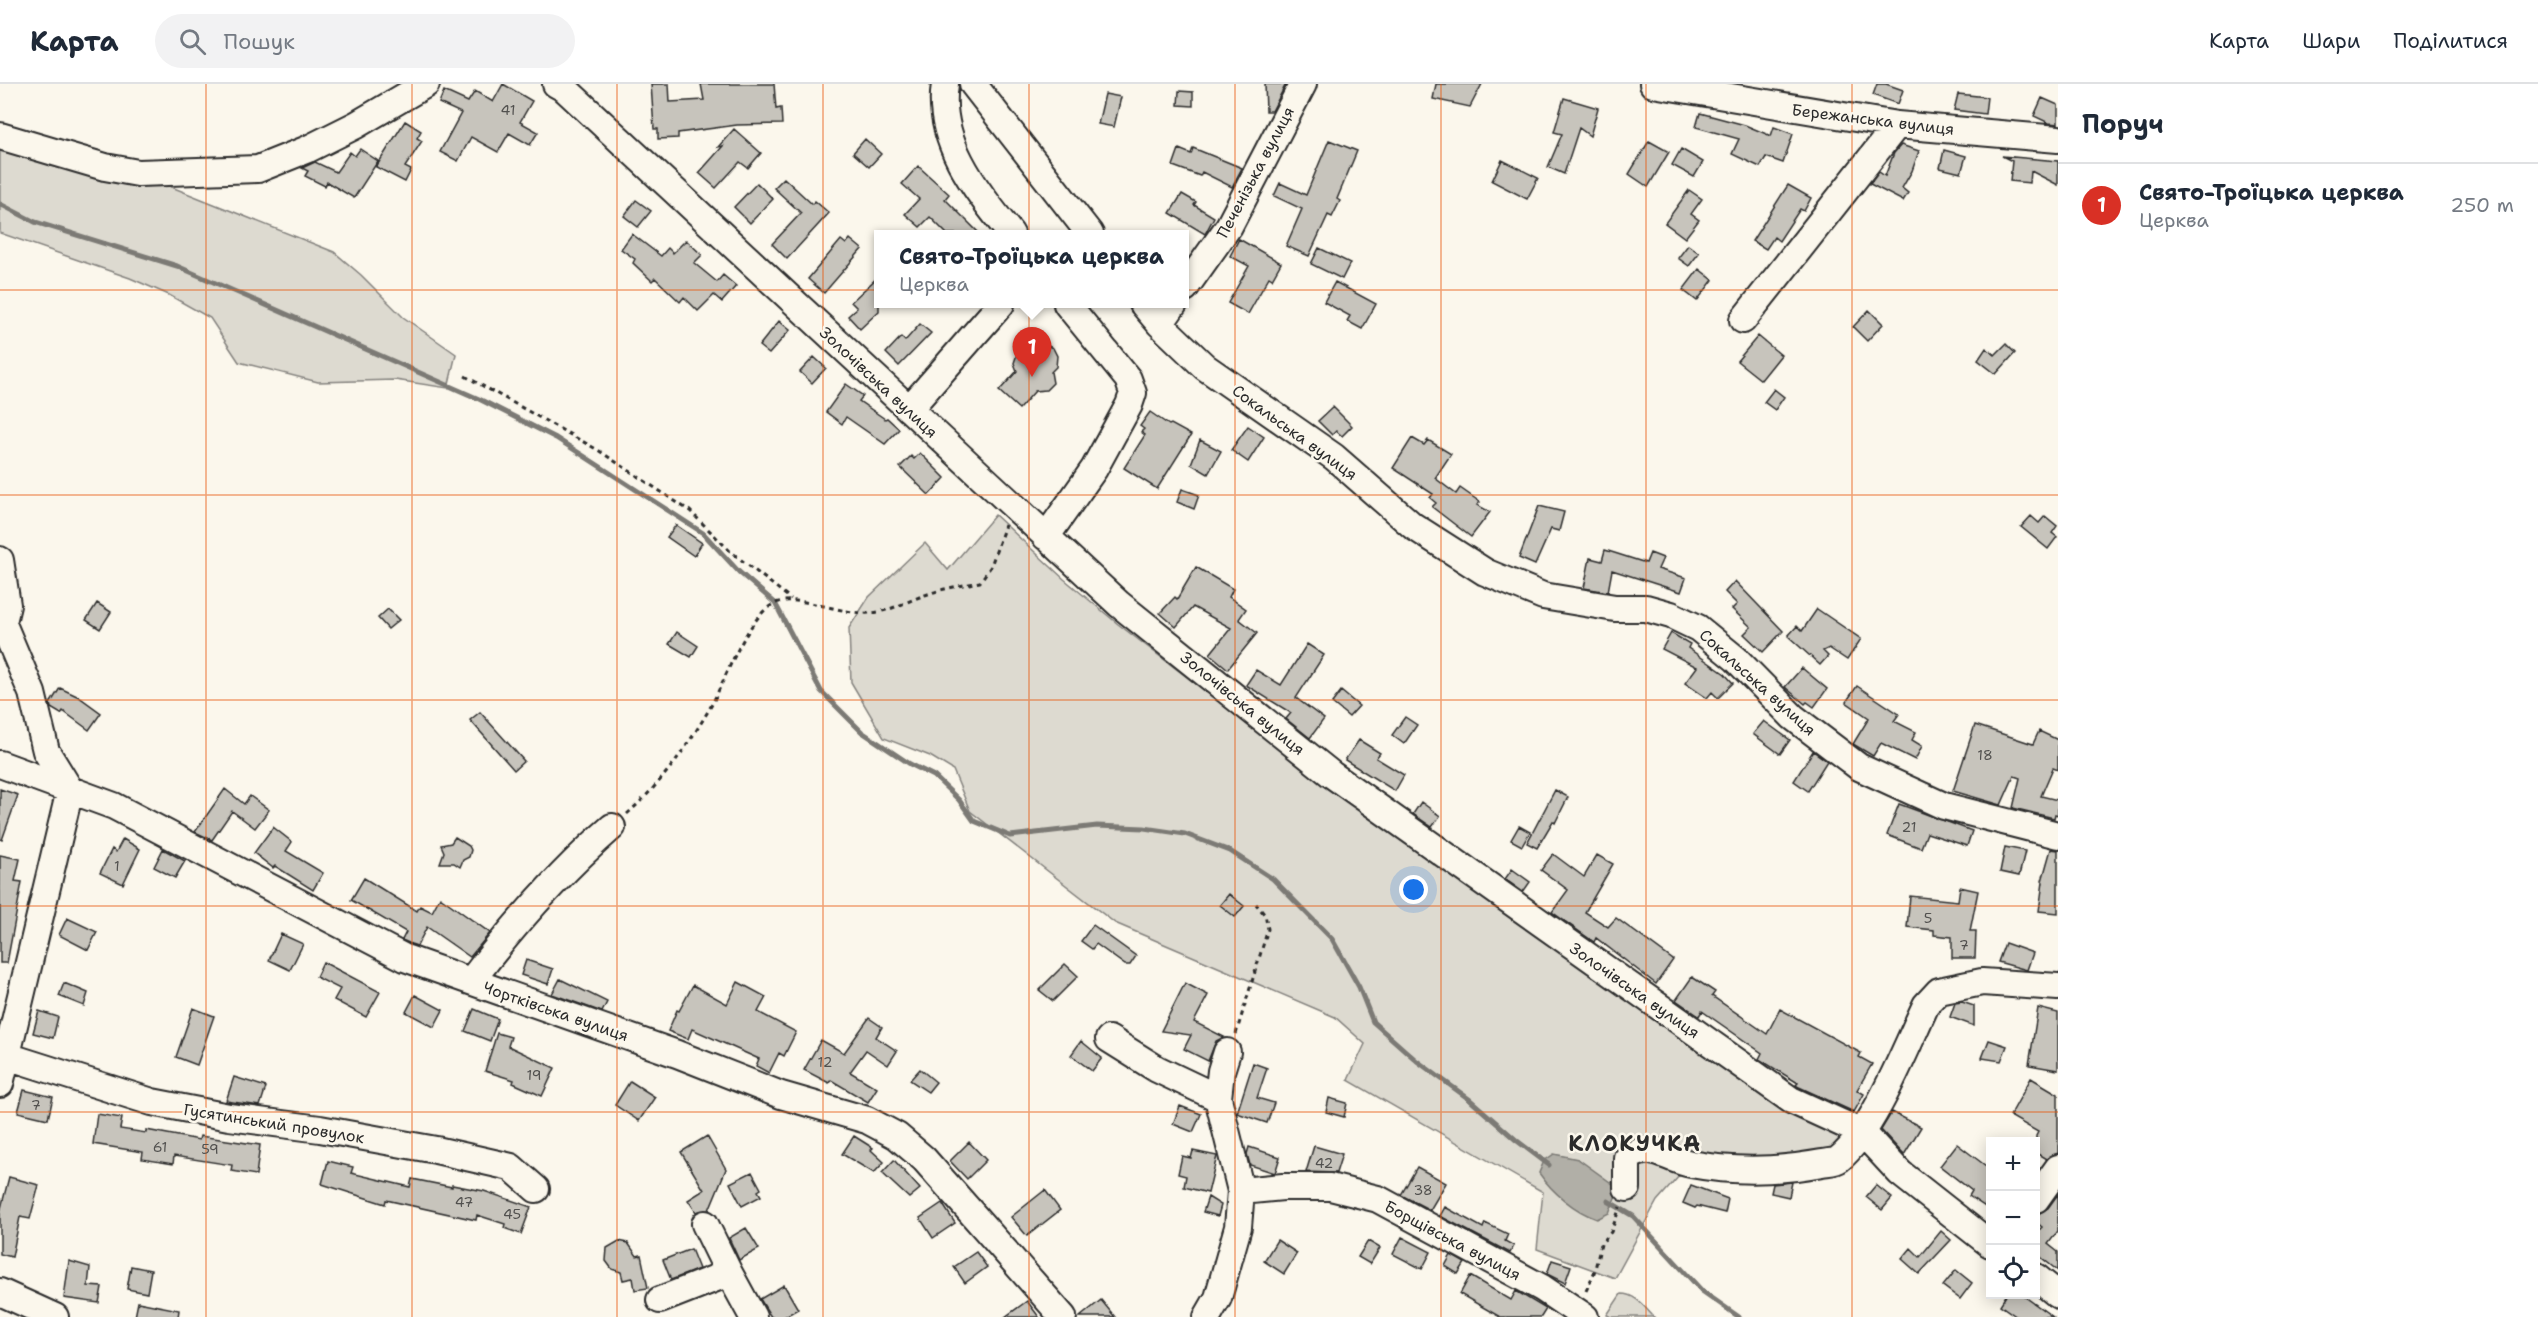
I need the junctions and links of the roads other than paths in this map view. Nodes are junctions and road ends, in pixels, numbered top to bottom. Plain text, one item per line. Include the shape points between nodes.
1 (426, 84) edge
2 (556, 84) edge
3 (945, 84) edge
4 (973, 84) edge
5 (1303, 84) edge
6 (1653, 84) edge
7 (1897, 125) junction
8 (0, 136) edge
9 (2058, 139) edge
10 (1008, 230) edge
11 (1087, 230) edge
12 (1189, 282) edge
13 (997, 308) edge
14 (1071, 308) edge
15 (1147, 308) edge
16 (1171, 308) edge
17 (1743, 320) dead end
18 (1160, 324) junction
19 (909, 409) junction
20 (1046, 537) junction
21 (0, 560) edge
22 (2, 620) edge
23 (0, 764) edge
24 (70, 790) junction
25 (612, 827) road end
26 (2058, 835) edge
27 (471, 981) junction
28 (2058, 987) edge
29 (1109, 1039) dead end
30 (1227, 1052) road end
31 (7, 1056) junction
32 (0, 1084) edge
33 (1218, 1098) junction
34 (1863, 1133) junction
35 (2058, 1168) edge
36 (1627, 1188) road end
37 (536, 1189) dead end
38 (1241, 1191) junction
39 (2040, 1193) edge
40 (705, 1224) dead end
41 (1986, 1241) edge
42 (729, 1273) junction
43 (2040, 1280) edge
44 (0, 1292) edge
45 (2058, 1296) edge
46 (660, 1300) dead end
47 (1580, 1314) edge
48 (55, 1317) edge
49 (753, 1317) edge
50 (1063, 1317) edge
51 (1207, 1317) edge

1 - 8 street via 356,125 258,169 138,173
2 - 19 street, Золочівська вулиця
3 - 10 street via 942,104 954,152
4 - 11 street
5 - 12 street, Печенізька вулиця via 1229,226
6 - 7 street, Бережанська вулиця
7 - 9 street, Бережанська вулиця
7 - 17 street
13 - 19 street
14 - 20 street via 1128,379 1133,393 1094,469
15 - 18 street, Сокальська вулиця
16 - 18 street
18 - 26 street, Сокальська вулиця via 1206,367 1334,457 1413,526 1485,572 1543,596 1615,608 1646,608 1671,615 1698,628 1736,659 1792,717 1859,767 1944,806
19 - 20 street, Золочівська вулиця
20 - 34 street, Золочівська вулиця via 1119,604 1331,774 1791,1100
21 - 22 street via 7,605
22 - 24 street via 32,693 46,751
23 - 24 street, Чортківська вулиця
24 - 27 street, Чортківська вулиця via 114,806 405,958
24 - 31 street
25 - 27 street via 510,929
27 - 50 street, Чортківська вулиця via 781,1095 867,1120 897,1136 924,1159
28 - 34 street via 1982,982 1939,991 1926,1005
29 - 33 street via 1157,1069
30 - 33 street
31 - 32 street
31 - 37 street, Гусятинський провулок via 152,1102 229,1118 320,1129 512,1167
33 - 38 street
34 - 36 street via 1838,1160 1779,1169 1716,1168 1688,1164 1649,1149 1639,1150 1627,1158
34 - 41 street, Золочівська вулиця via 1900,1173
35 - 39 street
38 - 47 street, Борщівська вулиця via 1330,1187 1378,1199 1531,1282
38 - 51 street via 1238,1227 1218,1298
40 - 42 street
42 - 46 street
42 - 49 street
43 - 45 street
44 - 48 street

